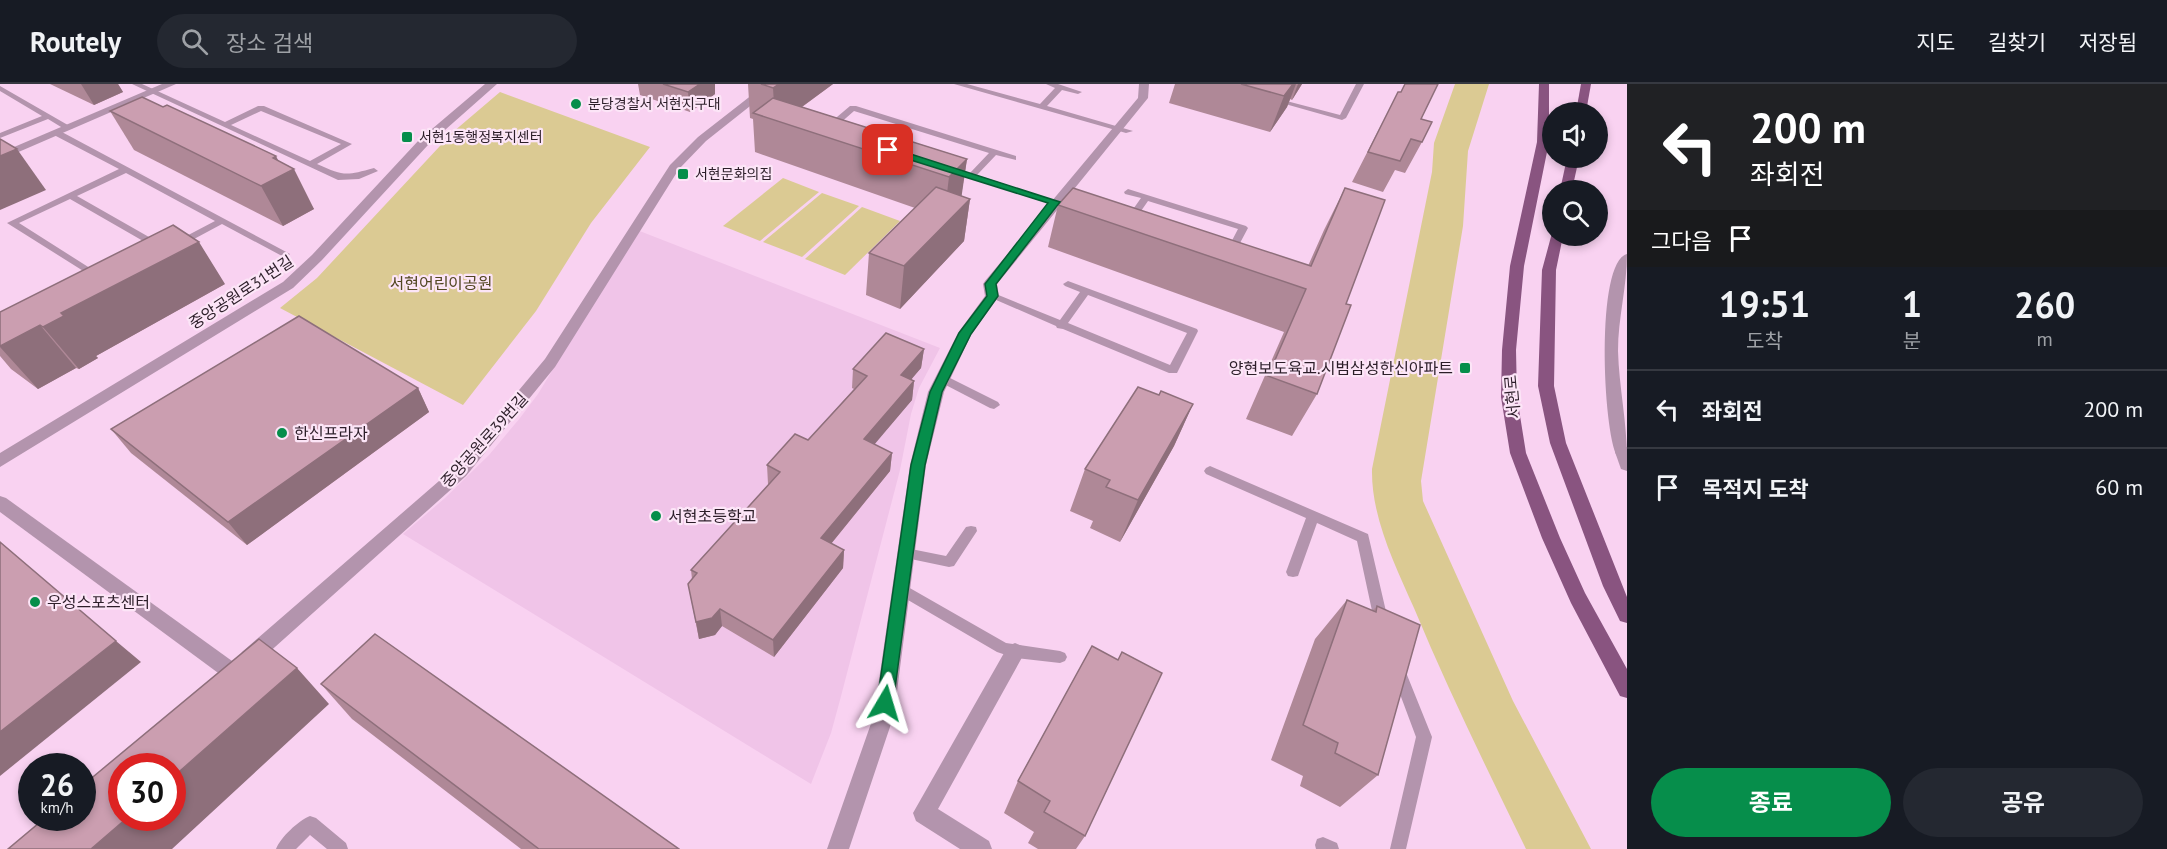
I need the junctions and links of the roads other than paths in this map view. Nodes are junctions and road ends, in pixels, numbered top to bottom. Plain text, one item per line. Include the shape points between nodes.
1 (136, 84) edge
2 (171, 84) edge
3 (492, 84) edge
4 (773, 84) edge
5 (958, 84) edge
6 (1050, 84) edge
7 (1144, 84) edge
8 (1360, 84) edge
9 (1545, 84) edge
10 (1586, 84) edge
11 (1060, 87) junction
12 (0, 88) edge
13 (153, 92) junction
14 (1078, 92) dead end
15 (1309, 98) dead end
16 (1271, 99) edge
17 (1583, 102) edge
18 (1042, 107) junction
19 (1304, 107) junction
20 (49, 116) junction
21 (224, 125) junction
22 (69, 128) junction
23 (1123, 129) junction
24 (57, 133) junction
25 (837, 134) edge
26 (0, 136) edge
27 (994, 152) junction
28 (0, 157) edge
29 (1013, 158) dead end
30 (310, 164) junction
31 (938, 166) edge
32 (125, 170) junction
33 (374, 171) dead end
34 (972, 176) junction
35 (1128, 192) dead end
36 (71, 196) junction
37 (1146, 197) junction
38 (1055, 202) junction
39 (1075, 209) edge
40 (222, 221) junction
41 (1116, 222) edge
42 (1126, 225) junction
43 (236, 228) junction
44 (1138, 229) edge
45 (226, 233) dead end
46 (1555, 246) edge
47 (166, 250) junction
48 (285, 254) dead end
49 (1217, 254) edge
50 (157, 256) edge
51 (1626, 265) edge
52 (108, 282) edge
53 (1068, 284) dead end
54 (1086, 291) junction
55 (992, 296) junction
56 (1061, 326) junction
57 (942, 378) junction
58 (994, 405) dead end
59 (1626, 456) edge
60 (0, 461) edge
61 (1210, 471) dead end
62 (0, 502) edge
63 (1313, 516) junction
64 (971, 531) dead end
65 (906, 553) junction
66 (1293, 572) dead end
67 (901, 589) junction
68 (1627, 615) edge
69 (1383, 630) edge
70 (1015, 652) junction
71 (1060, 657) dead end
72 (1394, 661) edge
73 (1627, 689) edge
74 (284, 849) edge
75 (340, 849) edge
76 (838, 849) edge
77 (981, 849) edge
78 (1398, 849) edge

1 - 13 lane
2 - 13 street
3 - 60 street, 중앙공원로31번길 via 436,129 313,265 288,285
4 - 62 street, 중앙공원로39번길 via 702,139 674,167 550,363 460,472 227,676
5 - 18 lane
6 - 11 lane
7 - 23 street via 1143,98
8 - 19 lane via 1342,118
9 - 73 main road, 서현로 via 1543,142 1517,266 1509,397 1518,453 1551,538
10 - 17 main road
11 - 14 lane
11 - 18 lane
12 - 20 lane
13 - 21 lane
13 - 22 street
15 - 19 lane
16 - 19 lane
18 - 23 lane
20 - 22 lane
20 - 26 lane
21 - 30 lane
21 - 30 lane via 261,108 348,144
22 - 24 street
23 - 38 street
24 - 28 street
24 - 32 lane
25 - 27 lane via 826,131 853,108
27 - 29 lane
27 - 34 lane
30 - 33 lane via 341,178
31 - 34 lane
32 - 36 lane
32 - 40 lane
34 - 38 lane
35 - 37 lane
36 - 47 lane
36 - 52 lane via 12,223
37 - 42 lane
37 - 49 lane via 1243,228 1228,258
38 - 39 lane
38 - 55 street via 990,284
40 - 43 lane
40 - 47 lane
41 - 42 lane
42 - 44 lane
43 - 45 lane
43 - 48 lane
46 - 68 main road via 1549,270 1546,386 1558,443 1612,586
47 - 50 lane
51 - 59 street via 1611,317 1613,379
53 - 54 lane
54 - 56 lane
54 - 56 lane via 1193,331 1173,370
55 - 56 lane
55 - 57 street via 965,333
57 - 58 lane
57 - 65 street via 926,428
61 - 63 lane
63 - 66 lane
63 - 69 lane via 1363,538
64 - 65 lane via 949,562
65 - 67 street
67 - 70 lane
67 - 76 street via 884,715
70 - 71 lane
70 - 77 street via 924,813
72 - 78 lane via 1424,737
74 - 75 lane via 310,824

